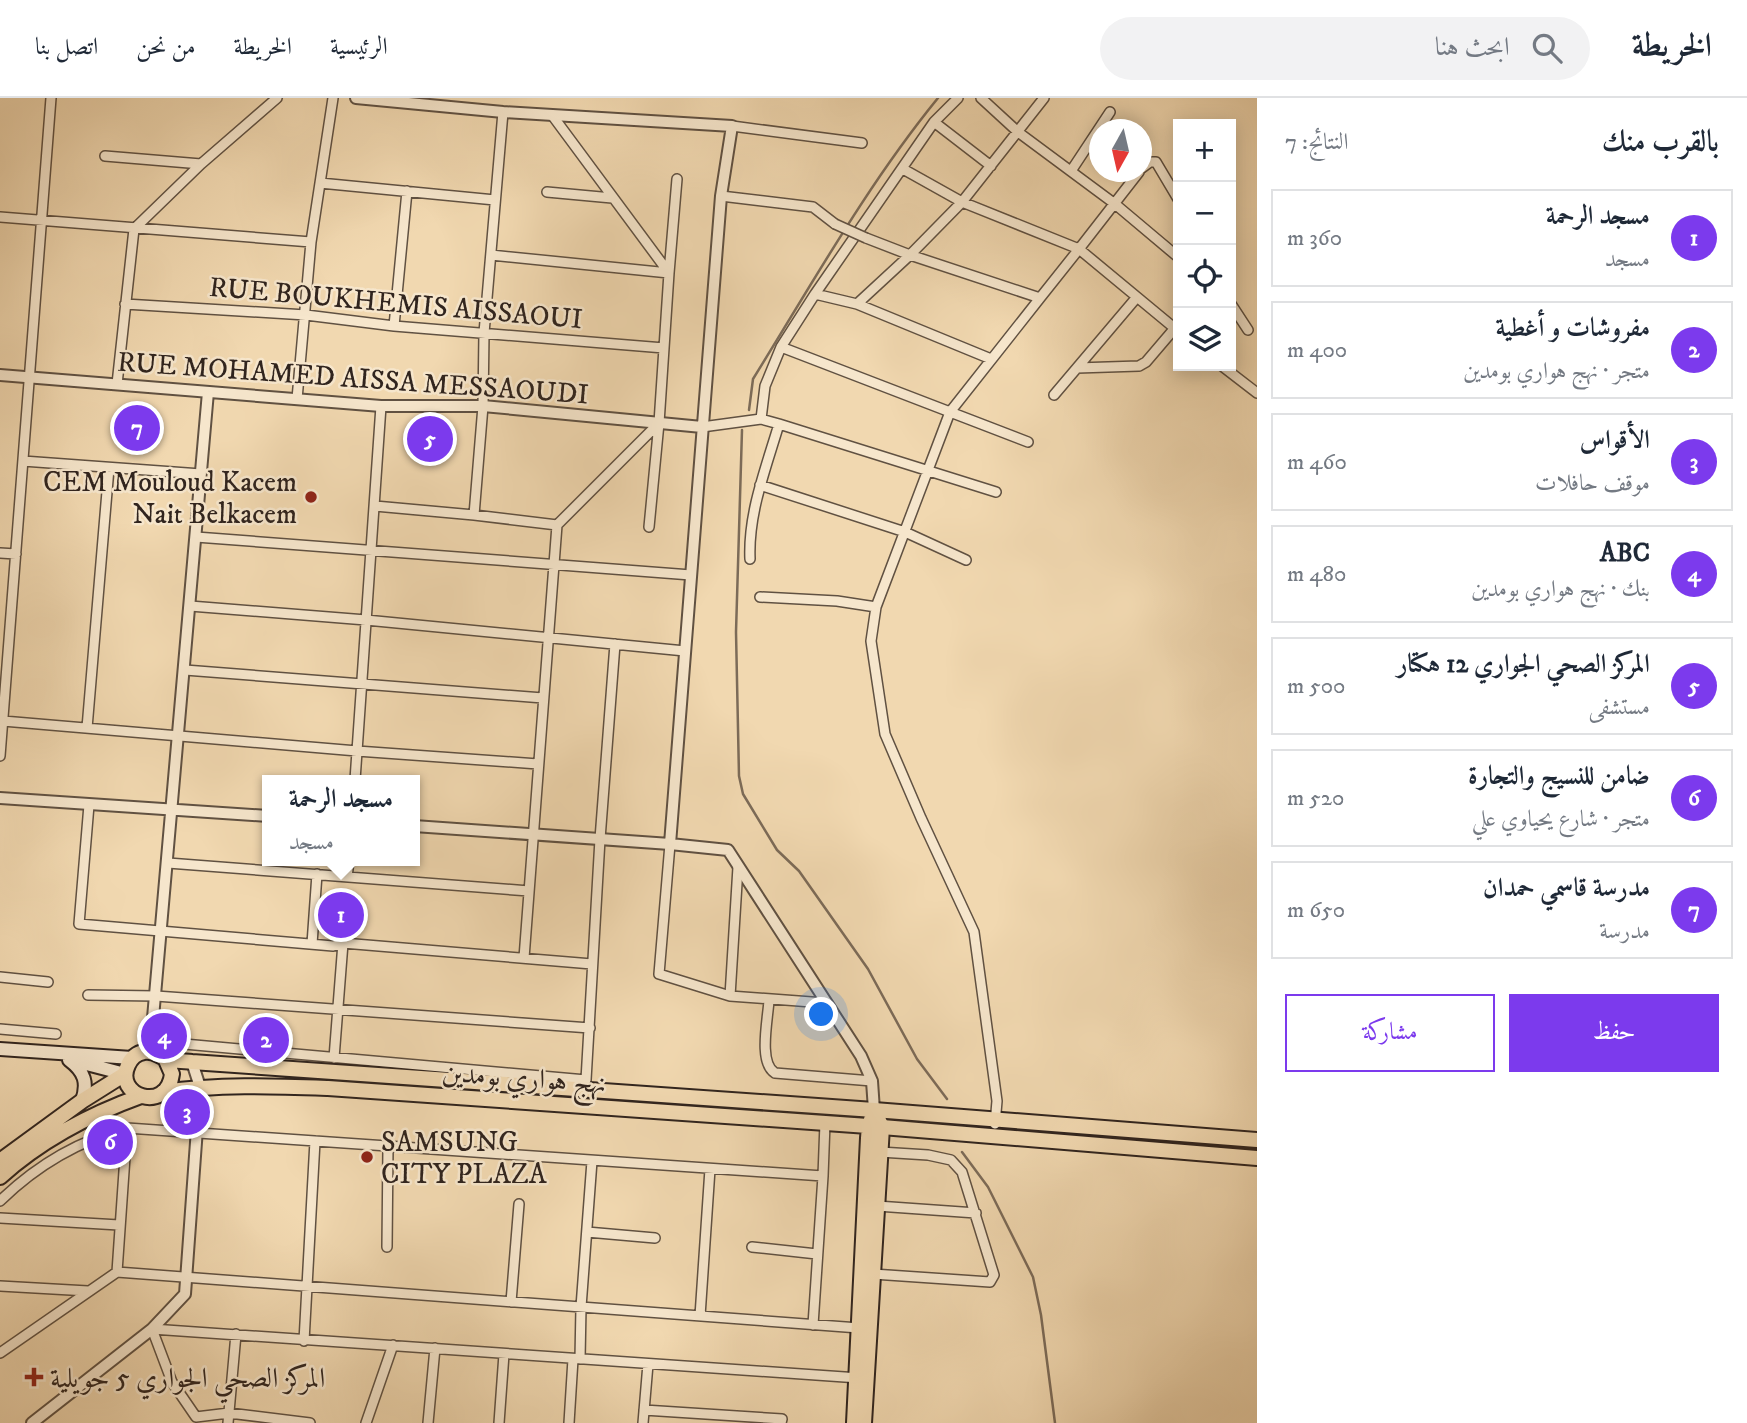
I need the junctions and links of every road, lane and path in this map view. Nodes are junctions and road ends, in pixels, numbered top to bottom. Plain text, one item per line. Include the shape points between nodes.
1 (51, 98) edge
2 (277, 98) edge
3 (333, 98) edge
4 (356, 98) edge
5 (958, 98) edge
6 (981, 98) edge
7 (1045, 98) edge
8 (503, 112) junction
9 (1110, 113) dead end
10 (552, 115) junction
11 (934, 122) junction
12 (732, 126) junction
13 (1018, 132) junction
14 (862, 144) dead end
15 (105, 156) dead end
16 (1152, 162) edge
17 (201, 164) junction
18 (991, 166) junction
19 (903, 169) junction
20 (1070, 171) junction
21 (677, 179) dead end
22 (1131, 182) edge
23 (320, 183) junction
24 (407, 191) junction
25 (1173, 191) edge
26 (547, 192) dead end
27 (721, 196) junction
28 (612, 198) junction
29 (495, 200) junction
30 (962, 202) junction
31 (1115, 204) junction
32 (0, 217) edge
33 (41, 221) junction
34 (134, 229) junction
35 (312, 242) junction
36 (1079, 249) junction
37 (1173, 253) edge
38 (491, 255) junction
39 (910, 255) junction
40 (669, 273) junction
41 (815, 294) junction
42 (1137, 297) junction
43 (1040, 298) junction
44 (125, 304) junction
45 (857, 304) junction
46 (1234, 308) edge
47 (306, 315) junction
48 (394, 326) junction
49 (1173, 327) edge
50 (1248, 330) dead end
51 (484, 333) junction
52 (1173, 334) edge
53 (781, 347) junction
54 (664, 348) junction
55 (991, 359) junction
56 (1076, 369) junction
57 (1228, 371) edge
58 (0, 375) edge
59 (30, 377) junction
60 (117, 384) junction
61 (208, 392) junction
62 (1257, 393) edge
63 (1054, 395) dead end
64 (297, 399) junction
65 (381, 406) junction
66 (483, 406) junction
67 (950, 412) junction
68 (761, 419) junction
69 (659, 423) junction
70 (779, 424) junction
71 (702, 427) junction
72 (1028, 442) dead end
73 (23, 461) junction
74 (109, 468) junction
75 (928, 470) junction
76 (201, 474) junction
77 (760, 485) junction
78 (996, 492) dead end
79 (374, 506) junction
80 (474, 514) junction
81 (557, 525) junction
82 (649, 527) dead end
83 (905, 532) junction
84 (196, 537) junction
85 (371, 550) junction
86 (0, 553) edge
87 (16, 554) junction
88 (750, 559) dead end
89 (966, 560) dead end
90 (554, 564) junction
91 (691, 575) junction
92 (760, 597) dead end
93 (190, 606) junction
94 (876, 607) junction
95 (0, 620) edge
96 (366, 620) junction
97 (11, 621) junction
98 (548, 638) junction
99 (615, 644) junction
100 (685, 651) junction
101 (185, 670) junction
102 (362, 683) junction
103 (543, 698) junction
104 (2, 715) edge
105 (87, 728) junction
106 (179, 735) junction
107 (357, 751) junction
108 (0, 756) edge
109 (538, 764) junction
110 (355, 775) edge
111 (0, 798) edge
112 (89, 804) junction
113 (173, 809) junction
114 (262, 816) edge
115 (420, 826) edge
116 (532, 834) junction
117 (600, 839) junction
118 (670, 844) junction
119 (168, 863) junction
120 (348, 866) edge
121 (738, 867) junction
122 (317, 874) junction
123 (347, 877) junction
124 (529, 891) junction
125 (161, 930) junction
126 (343, 943) junction
127 (312, 944) junction
128 (524, 958) junction
129 (592, 964) junction
130 (0, 977) edge
131 (48, 982) dead end
132 (88, 995) dead end
133 (156, 996) junction
134 (730, 996) junction
135 (769, 1000) junction
136 (825, 1003) junction
137 (337, 1009) junction
138 (590, 1028) junction
139 (0, 1029) edge
140 (56, 1034) dead end
141 (150, 1046) junction
142 (0, 1049) edge
143 (44, 1053) junction
144 (66, 1058) junction
145 (132, 1058) junction
146 (165, 1058) junction
147 (334, 1058) junction
148 (192, 1062) junction
149 (125, 1074) junction
150 (586, 1080) junction
151 (872, 1081) junction
152 (200, 1087) junction
153 (608, 1090) junction
154 (163, 1092) junction
155 (141, 1096) junction
156 (82, 1101) junction
157 (608, 1107) junction
158 (874, 1110) junction
159 (996, 1121) junction
160 (825, 1122) junction
161 (1055, 1124) junction
162 (875, 1126) junction
163 (127, 1128) junction
164 (197, 1132) junction
165 (992, 1136) junction
166 (1257, 1140) edge
167 (315, 1141) junction
168 (1054, 1141) junction
169 (388, 1147) junction
170 (880, 1152) junction
171 (1257, 1158) edge
172 (0, 1161) edge
173 (592, 1161) junction
174 (710, 1169) junction
175 (823, 1176) junction
176 (0, 1177) edge
177 (0, 1201) edge
178 (519, 1204) dead end
179 (877, 1206) junction
180 (976, 1213) junction
181 (0, 1218) edge
182 (119, 1225) junction
183 (587, 1232) junction
184 (654, 1238) dead end
185 (387, 1247) dead end
186 (752, 1247) dead end
187 (817, 1254) junction
188 (117, 1272) junction
189 (873, 1274) junction
190 (188, 1277) junction
191 (0, 1286) edge
192 (307, 1286) junction
193 (88, 1292) junction
194 (510, 1302) junction
195 (581, 1307) junction
196 (700, 1316) junction
197 (813, 1325) junction
198 (859, 1328) junction
199 (152, 1329) junction
200 (236, 1334) junction
201 (304, 1341) junction
202 (393, 1345) junction
203 (435, 1348) junction
204 (0, 1353) edge
205 (504, 1354) junction
206 (576, 1359) junction
207 (648, 1364) junction
208 (862, 1379) junction
209 (865, 1404) junction
210 (644, 1410) junction
211 (228, 1418) edge
212 (194, 1420) edge
213 (781, 1421) edge
214 (32, 1423) edge
215 (310, 1423) edge
216 (366, 1423) edge
217 (428, 1423) edge
218 (499, 1423) edge
219 (569, 1423) edge
220 (643, 1423) edge
221 (855, 1423) edge
222 (864, 1423) edge
223 (873, 1423) edge

1 - 33 street
2 - 17 street
3 - 23 street
4 - 8 street
5 - 11 street
6 - 13 street
7 - 13 street
8 - 10 street
8 - 29 street
9 - 20 street
10 - 12 street
10 - 28 street
11 - 18 street
11 - 19 street
12 - 14 street
12 - 27 street
13 - 18 street
13 - 20 street
15 - 17 street
16 - 25 street
17 - 34 street
18 - 30 street
19 - 30 street
19 - 41 street
20 - 31 street
21 - 40 street
22 - 31 street
23 - 24 street
23 - 35 street
24 - 29 street
24 - 48 street
26 - 28 street
27 - 39 street, bridge via 813,208 835,224
27 - 71 street
28 - 40 street
29 - 38 street
30 - 36 street
30 - 39 street
31 - 36 street
31 - 37 street
32 - 33 street
33 - 34 street
33 - 59 street
34 - 35 street
34 - 44 street
35 - 47 street
36 - 42 street
36 - 43 street
38 - 40 street
38 - 51 street
39 - 43 street
39 - 45 street
40 - 54 street
41 - 45 street
41 - 53 street
42 - 49 street
42 - 56 street
43 - 55 street
44 - 47 street, RUE BOUKHEMIS AISSAOUI
44 - 60 street
45 - 55 street
46 - 50 street
47 - 48 street, RUE BOUKHEMIS AISSAOUI
47 - 64 street
48 - 51 street, RUE BOUKHEMIS AISSAOUI
51 - 54 street, RUE BOUKHEMIS AISSAOUI
51 - 66 street
52 - 56 street via 1139,366
53 - 67 street
53 - 68 street via 765,386
54 - 69 street
55 - 67 street
56 - 63 street
57 - 62 street
58 - 59 street, RUE MOHAMED AISSA MESSAOUDI
59 - 60 street, RUE MOHAMED AISSA MESSAOUDI
59 - 73 street
60 - 61 street, RUE MOHAMED AISSA MESSAOUDI
61 - 64 street, RUE MOHAMED AISSA MESSAOUDI
61 - 76 street
64 - 65 street, RUE MOHAMED AISSA MESSAOUDI
65 - 66 street, RUE MOHAMED AISSA MESSAOUDI
65 - 79 street
66 - 69 street, RUE MOHAMED AISSA MESSAOUDI
66 - 80 street
67 - 72 street
67 - 75 street
68 - 70 street
68 - 71 street
69 - 71 street, RUE MOHAMED AISSA MESSAOUDI
69 - 81 street
69 - 82 street
70 - 75 street
70 - 77 street
71 - 91 street
73 - 74 street
73 - 87 street
74 - 76 street
74 - 105 street
75 - 78 street
75 - 83 street
76 - 84 street
77 - 83 street
77 - 88 street via 749,534
79 - 80 street
79 - 85 street
80 - 81 street
81 - 90 street
83 - 89 street
83 - 94 street
84 - 85 street
84 - 93 street
85 - 90 street
85 - 96 street
86 - 87 street
87 - 97 street
90 - 91 street
90 - 98 street
91 - 100 street
92 - 94 street
93 - 96 street
93 - 101 street
94 - 159 street via 872,641 885,734 974,932
95 - 97 street
96 - 98 street
96 - 102 street
97 - 104 street
98 - 99 street
98 - 103 street
99 - 100 street
99 - 117 street
100 - 118 street
101 - 102 street
101 - 106 street
102 - 103 street
102 - 107 street
103 - 109 street
104 - 105 street
104 - 108 street
105 - 106 street
106 - 107 street
106 - 113 street
107 - 109 street
107 - 110 street
109 - 116 street
111 - 112 street
112 - 113 street
112 - 125 street via 79,924
113 - 114 street
113 - 119 street
115 - 116 street
116 - 117 street
116 - 124 street
117 - 118 street
117 - 129 street
118 - 121 street via 728,850
118 - 134 street via 659,974
119 - 122 street
119 - 125 street
120 - 123 street
121 - 134 street
121 - 136 street
122 - 123 street
122 - 127 street
123 - 124 street
124 - 128 street
125 - 127 street
125 - 133 street
126 - 127 street
126 - 128 street
126 - 137 street
128 - 129 street
129 - 138 street
130 - 131 street
132 - 133 street
133 - 137 street
133 - 141 street
134 - 135 street
135 - 136 street
135 - 151 street via 765,1056 770,1070
136 - 151 street
137 - 138 street
137 - 147 street
138 - 150 street
139 - 140 street
141 - 145 main road
141 - 146 main road
141 - 147 street
142 - 143 main road
143 - 144 main road
143 - 145 main road
144 - 149 main road
144 - 156 main road via 84,1076
145 - 149 main road
146 - 148 main road, نهج هواري بومدين
146 - 154 main road via 172,1076
147 - 150 street
148 - 152 street
148 - 153 main road, نهج هواري بومدين
149 - 155 main road via 129,1087
149 - 156 main road
150 - 153 street
151 - 158 street
152 - 154 main road, نهج هواري بومدين
152 - 157 main road, نهج هواري بومدين via 328,1088
152 - 164 street
153 - 157 street
153 - 158 main road, نهج هواري بومدين
154 - 155 main road
155 - 176 main road via 65,1131
156 - 172 main road
157 - 160 main road, نهج هواري بومدين
158 - 159 main road, نهج هواري بومدين
158 - 162 main road
159 - 161 main road, نهج هواري بومدين
159 - 165 street
160 - 162 main road, نهج هواري بومدين
160 - 175 street
161 - 166 main road, نهج هواري بومدين
161 - 168 main road
162 - 165 main road, نهج هواري بومدين
162 - 170 main road
162 - 198 main road
163 - 164 street
163 - 177 street via 59,1154
163 - 182 street
164 - 167 street
164 - 190 street
165 - 168 main road, نهج هواري بومدين
167 - 169 street
167 - 192 street
168 - 171 main road, نهج هواري بومدين
169 - 173 street
169 - 185 street
170 - 179 main road
170 - 180 street via 951,1160 962,1172
173 - 174 street
173 - 183 street
174 - 175 street
174 - 196 street
175 - 187 street
178 - 194 street
179 - 180 street
179 - 189 main road
180 - 189 street via 994,1270 990,1282
181 - 182 street
182 - 188 street
183 - 184 street
183 - 195 street
186 - 187 street
187 - 197 street
188 - 190 street
188 - 193 street
189 - 208 main road
190 - 192 street
190 - 199 street via 184,1297
191 - 193 street
192 - 194 street
192 - 201 street
193 - 204 street
194 - 195 street
195 - 196 street
195 - 206 street
196 - 197 street
197 - 198 street
198 - 208 main road
199 - 200 street
199 - 212 street via 172,1382
199 - 214 street
200 - 201 street
200 - 211 street
201 - 202 street
202 - 203 street
202 - 216 street
203 - 205 street
203 - 217 street
205 - 206 street
205 - 218 street
206 - 207 street
206 - 219 street
207 - 208 street
207 - 210 street
208 - 209 main road
208 - 221 main road
209 - 222 main road
209 - 223 street
210 - 213 street
210 - 220 street
211 - 212 street
211 - 215 street

